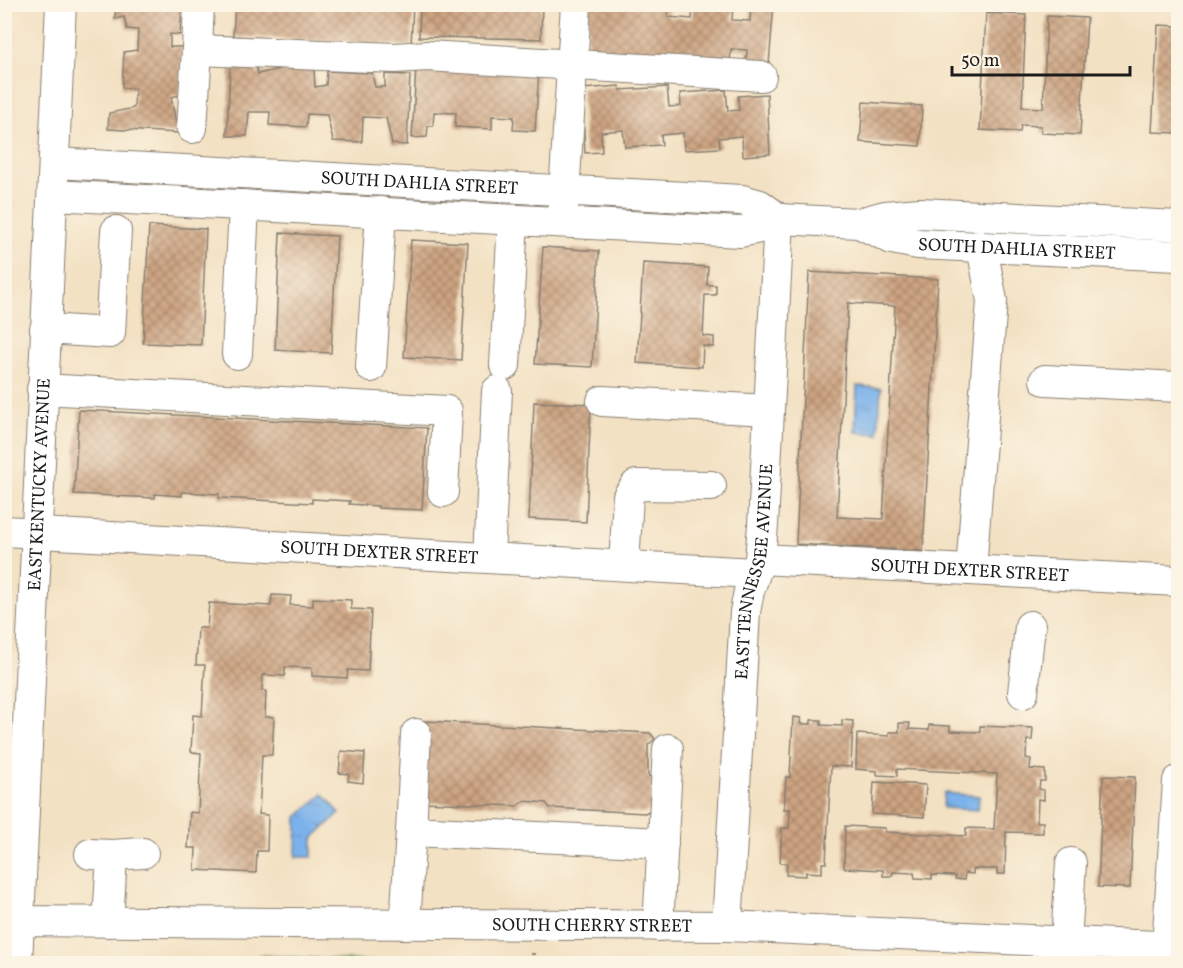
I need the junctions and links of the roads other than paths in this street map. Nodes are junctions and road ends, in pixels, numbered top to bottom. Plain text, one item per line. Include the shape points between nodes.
1 (61, 4) edge
2 (199, 4) edge
3 (576, 4) edge
4 (197, 50) junction
5 (572, 63) junction
6 (761, 76) dead end
7 (192, 128) dead end
8 (54, 163) junction
9 (565, 191) junction
10 (52, 195) junction
11 (244, 205) junction
12 (381, 212) junction
13 (513, 219) junction
14 (779, 219) junction
15 (562, 222) junction
16 (859, 223) junction
17 (1179, 226) edge
18 (116, 231) dead end
19 (982, 246) junction
20 (1179, 256) edge
21 (45, 329) junction
22 (237, 354) dead end
23 (371, 367) dead end
24 (1045, 380) dead end
25 (1179, 387) edge
26 (42, 389) junction
27 (602, 401) dead end
28 (769, 410) junction
29 (711, 486) dead end
30 (443, 492) dead end
31 (4, 531) edge
32 (35, 532) junction
33 (489, 558) junction
34 (624, 565) junction
35 (757, 566) junction
36 (971, 570) junction
37 (1179, 581) edge
38 (1030, 626) dead end
39 (17, 660) edge
40 (1023, 693) dead end
41 (416, 734) dead end
42 (668, 749) dead end
43 (1179, 781) edge
44 (411, 831) junction
45 (663, 843) junction
46 (143, 854) dead end
47 (1071, 864) dead end
48 (12, 921) edge
49 (108, 922) junction
50 (405, 924) junction
51 (658, 926) junction
52 (728, 926) junction
53 (1066, 942) junction
54 (1173, 947) edge
55 (17, 963) edge

1 - 8 street, EAST KENTUCKY AVENUE
2 - 4 street
3 - 5 street
4 - 5 street
4 - 7 street
5 - 6 street
5 - 9 street
8 - 9 street, SOUTH DAHLIA STREET
8 - 10 street, EAST KENTUCKY AVENUE
9 - 14 street, SOUTH DAHLIA STREET via 742,200 760,205
9 - 15 street
10 - 11 street, SOUTH DAHLIA STREET
10 - 21 street, EAST KENTUCKY AVENUE
11 - 12 street, SOUTH DAHLIA STREET
11 - 22 street
12 - 13 street, SOUTH DAHLIA STREET
12 - 23 street
13 - 15 street, SOUTH DAHLIA STREET
13 - 33 street
14 - 15 street, SOUTH DAHLIA STREET via 765,227 740,232
14 - 16 street, SOUTH DAHLIA STREET
14 - 28 street, EAST TENNESSEE AVENUE
16 - 17 street, SOUTH DAHLIA STREET via 920,213
16 - 19 street, SOUTH DAHLIA STREET via 904,242
18 - 21 street via 110,333
19 - 20 street, SOUTH DAHLIA STREET
19 - 36 street via 992,301
21 - 26 street, EAST KENTUCKY AVENUE
24 - 25 street
26 - 30 street via 447,411
26 - 32 street, EAST KENTUCKY AVENUE
27 - 28 street
28 - 35 street, EAST TENNESSEE AVENUE
29 - 34 street via 636,485 628,496
31 - 32 street, SOUTH DEXTER STREET
32 - 33 street, SOUTH DEXTER STREET
32 - 39 street, EAST KENTUCKY AVENUE
33 - 34 street, SOUTH DEXTER STREET
34 - 35 street, SOUTH DEXTER STREET
35 - 36 street, SOUTH DEXTER STREET
35 - 52 street, EAST TENNESSEE AVENUE via 745,612
36 - 37 street, SOUTH DEXTER STREET
38 - 40 street
39 - 48 street, EAST KENTUCKY AVENUE
41 - 44 street
42 - 45 street
43 - 54 street
44 - 45 street
44 - 50 street
45 - 51 street
46 - 49 street via 101,855
47 - 53 street
48 - 49 street, SOUTH CHERRY STREET
48 - 55 street, EAST KENTUCKY AVENUE
49 - 50 street, SOUTH CHERRY STREET
50 - 51 street, SOUTH CHERRY STREET
51 - 52 street, SOUTH CHERRY STREET
52 - 53 street, SOUTH CHERRY STREET
53 - 54 street, SOUTH CHERRY STREET

